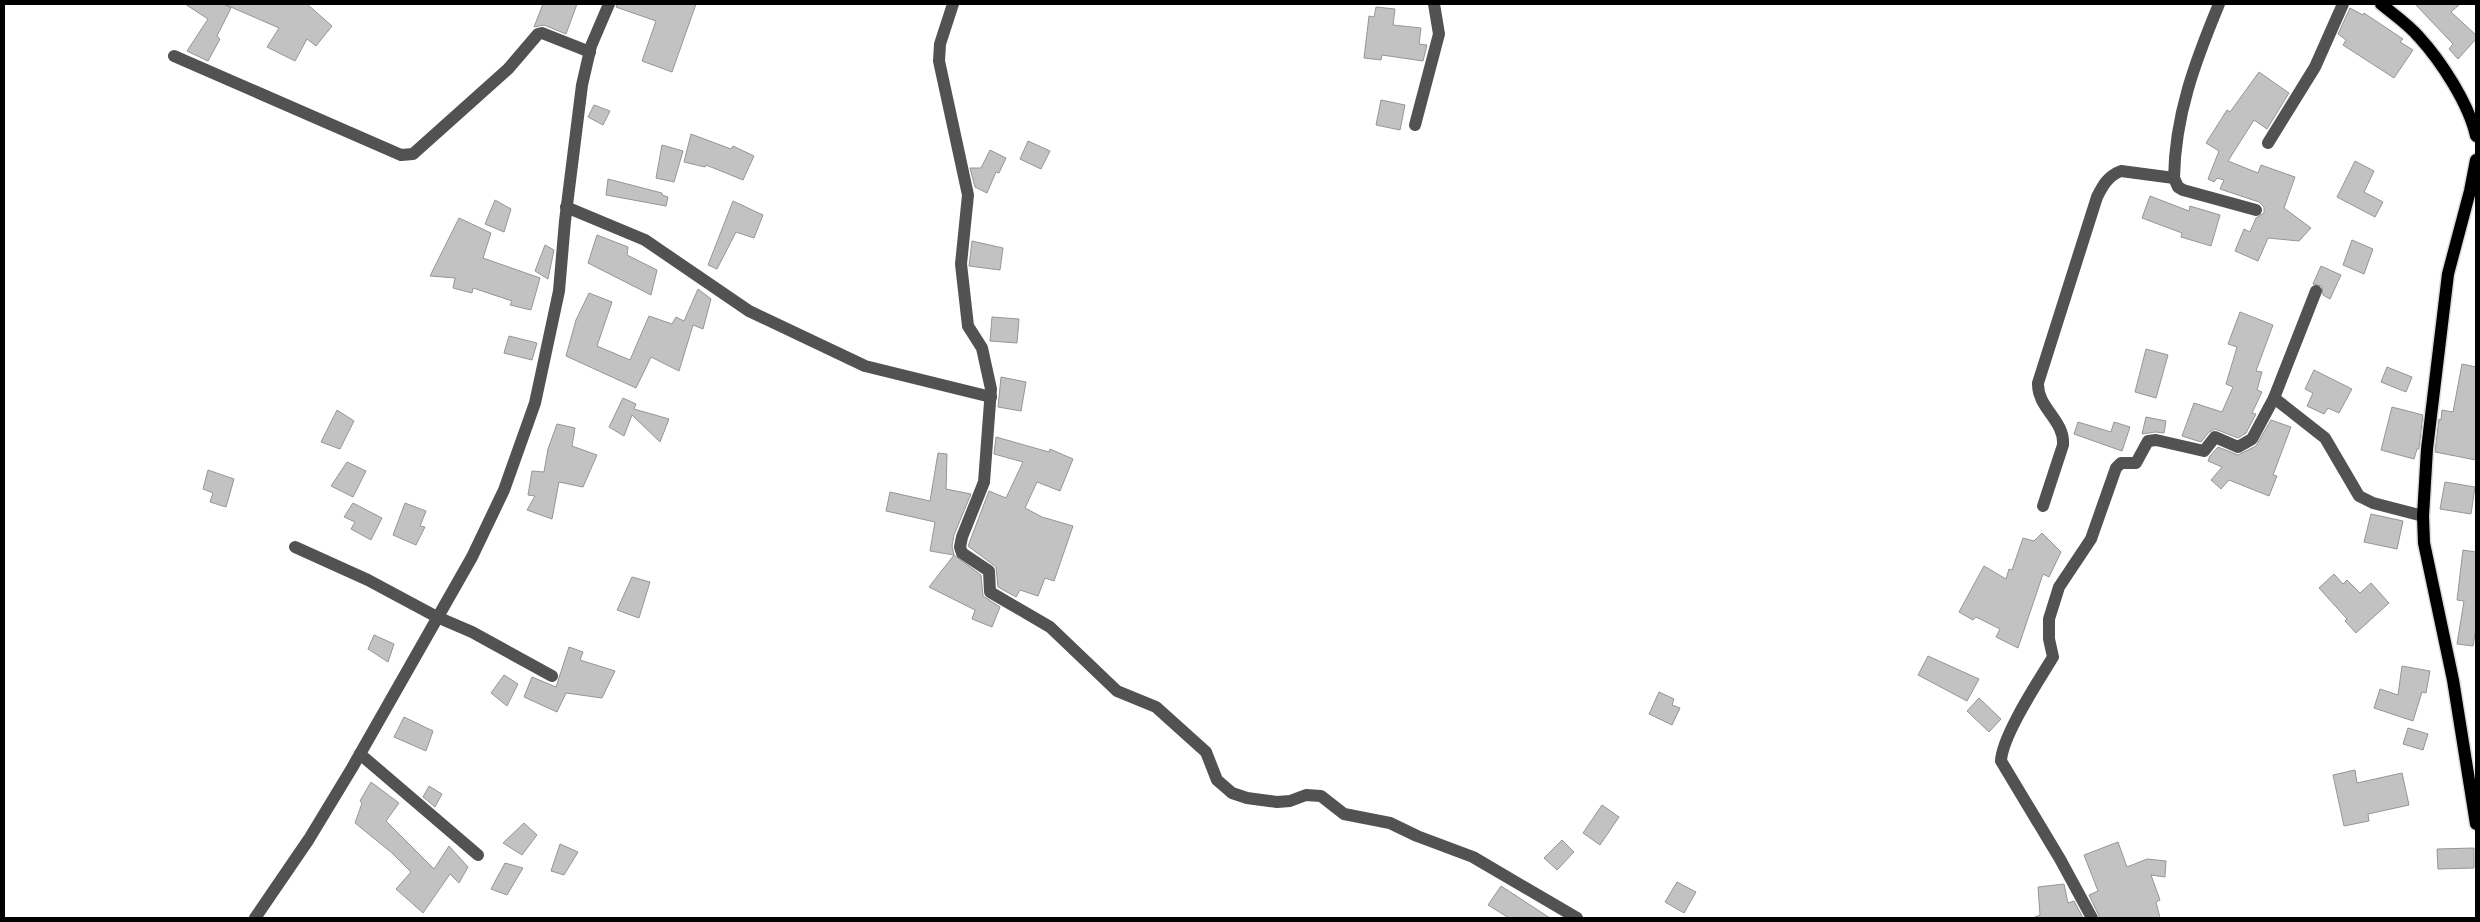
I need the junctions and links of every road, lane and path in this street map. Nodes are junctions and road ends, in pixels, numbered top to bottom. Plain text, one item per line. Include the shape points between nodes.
1 (609, 4) edge
2 (953, 4) edge
3 (1434, 4) edge
4 (2219, 4) edge
5 (2342, 4) edge
6 (2381, 4) edge
7 (590, 52) junction
8 (174, 56) dead end
9 (1415, 125) dead end
10 (2476, 136) edge
11 (2268, 143) dead end
12 (2476, 160) edge
13 (2174, 178) junction
14 (566, 207) junction
15 (2256, 210) dead end
16 (2316, 290) dead end
17 (990, 397) junction
18 (2274, 398) junction
19 (2043, 506) dead end
20 (2423, 516) junction
21 (295, 546) dead end
22 (437, 618) junction
23 (552, 676) dead end
24 (360, 754) junction
25 (2476, 824) edge
26 (478, 855) dead end
27 (255, 918) edge
28 (1576, 918) edge
29 (2092, 918) edge

1 - 7 street
2 - 17 street via 940,44 939,61 968,195 961,264 968,326 982,348
3 - 9 street via 1439,34
4 - 13 street via 2192,70 2182,108
5 - 11 street via 2315,67
6 - 10 main road via 2418,35 2435,55 2473,123
7 - 8 street via 538,34 508,69 407,156
7 - 14 street
12 - 20 main road via 2448,274 2427,449
13 - 15 street via 2183,190
13 - 19 street via 2120,171 2112,174 2097,198 2038,383 2041,400 2064,435
14 - 17 street via 645,240 749,311 865,366
14 - 22 street via 559,291 535,403 500,498 472,557
16 - 18 street
17 - 28 street via 984,482 960,547 962,553 988,570 990,592 1050,627 1117,691 1161,712 1206,752 1217,780 1232,793 1277,802 1306,795 1321,796 1344,814 1390,823 1474,857
18 - 20 street via 2325,438 2359,496 2373,503
18 - 29 street via 2252,439 2238,447 2214,437 2204,451 2152,440 2148,441 2136,463 2119,465 2091,539 2059,587 2049,619 2053,656 2018,718 2000,761
20 - 25 main road via 2424,543 2453,680
21 - 22 street via 368,580
22 - 23 street via 472,632
22 - 24 street
24 - 26 street
24 - 27 street via 310,839

